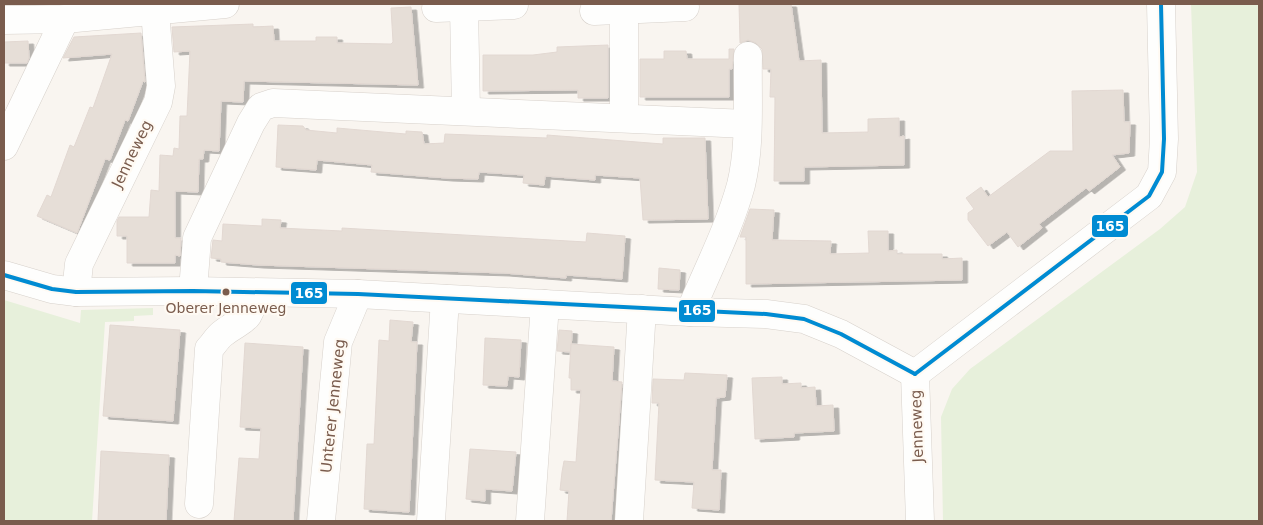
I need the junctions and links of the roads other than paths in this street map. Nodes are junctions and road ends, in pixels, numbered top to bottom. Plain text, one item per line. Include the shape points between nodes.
1 (225, 4) edge
2 (1161, 4) edge
3 (514, 5) edge
4 (464, 7) junction
5 (436, 8) dead end
6 (685, 8) dead end
7 (624, 10) junction
8 (155, 11) junction
9 (594, 11) dead end
10 (34, 12) edge
11 (65, 19) junction
12 (4, 20) edge
13 (748, 56) dead end
14 (466, 111) junction
15 (624, 118) junction
16 (747, 124) junction
17 (4, 146) edge
18 (4, 275) edge
19 (193, 291) junction
20 (76, 292) junction
21 (254, 293) junction
22 (358, 294) junction
23 (445, 299) junction
24 (545, 304) junction
25 (642, 309) junction
26 (690, 312) junction
27 (915, 374) junction
28 (199, 504) dead end
29 (321, 521) edge
30 (432, 521) edge
31 (530, 521) edge
32 (629, 521) edge
33 (920, 521) edge

1 - 8 street
2 - 27 street via 1162,172 1149,196
3 - 4 street
4 - 5 street
4 - 14 street
6 - 7 street
7 - 9 street
7 - 15 street
8 - 11 street
8 - 20 street, Jenneweg via 161,86 158,102 79,264
10 - 11 street
10 - 12 street
11 - 17 street
13 - 16 street
14 - 15 street
14 - 19 street via 273,103 261,108 202,225 194,257
15 - 16 street
16 - 26 street via 744,168 734,208
18 - 20 street, Jenneweg
19 - 20 street, Jenneweg
19 - 21 street, Jenneweg
21 - 22 street, Jenneweg
21 - 28 street via 252,311 240,324 222,334 209,350
22 - 23 street, Jenneweg
22 - 29 street, Unterer Jenneweg via 338,342
23 - 24 street, Jenneweg
23 - 30 street
24 - 25 street, Jenneweg
24 - 31 street
25 - 26 street, Jenneweg
25 - 32 street
26 - 27 street, Jenneweg via 766,314 804,319 841,334
27 - 33 street, Jenneweg

